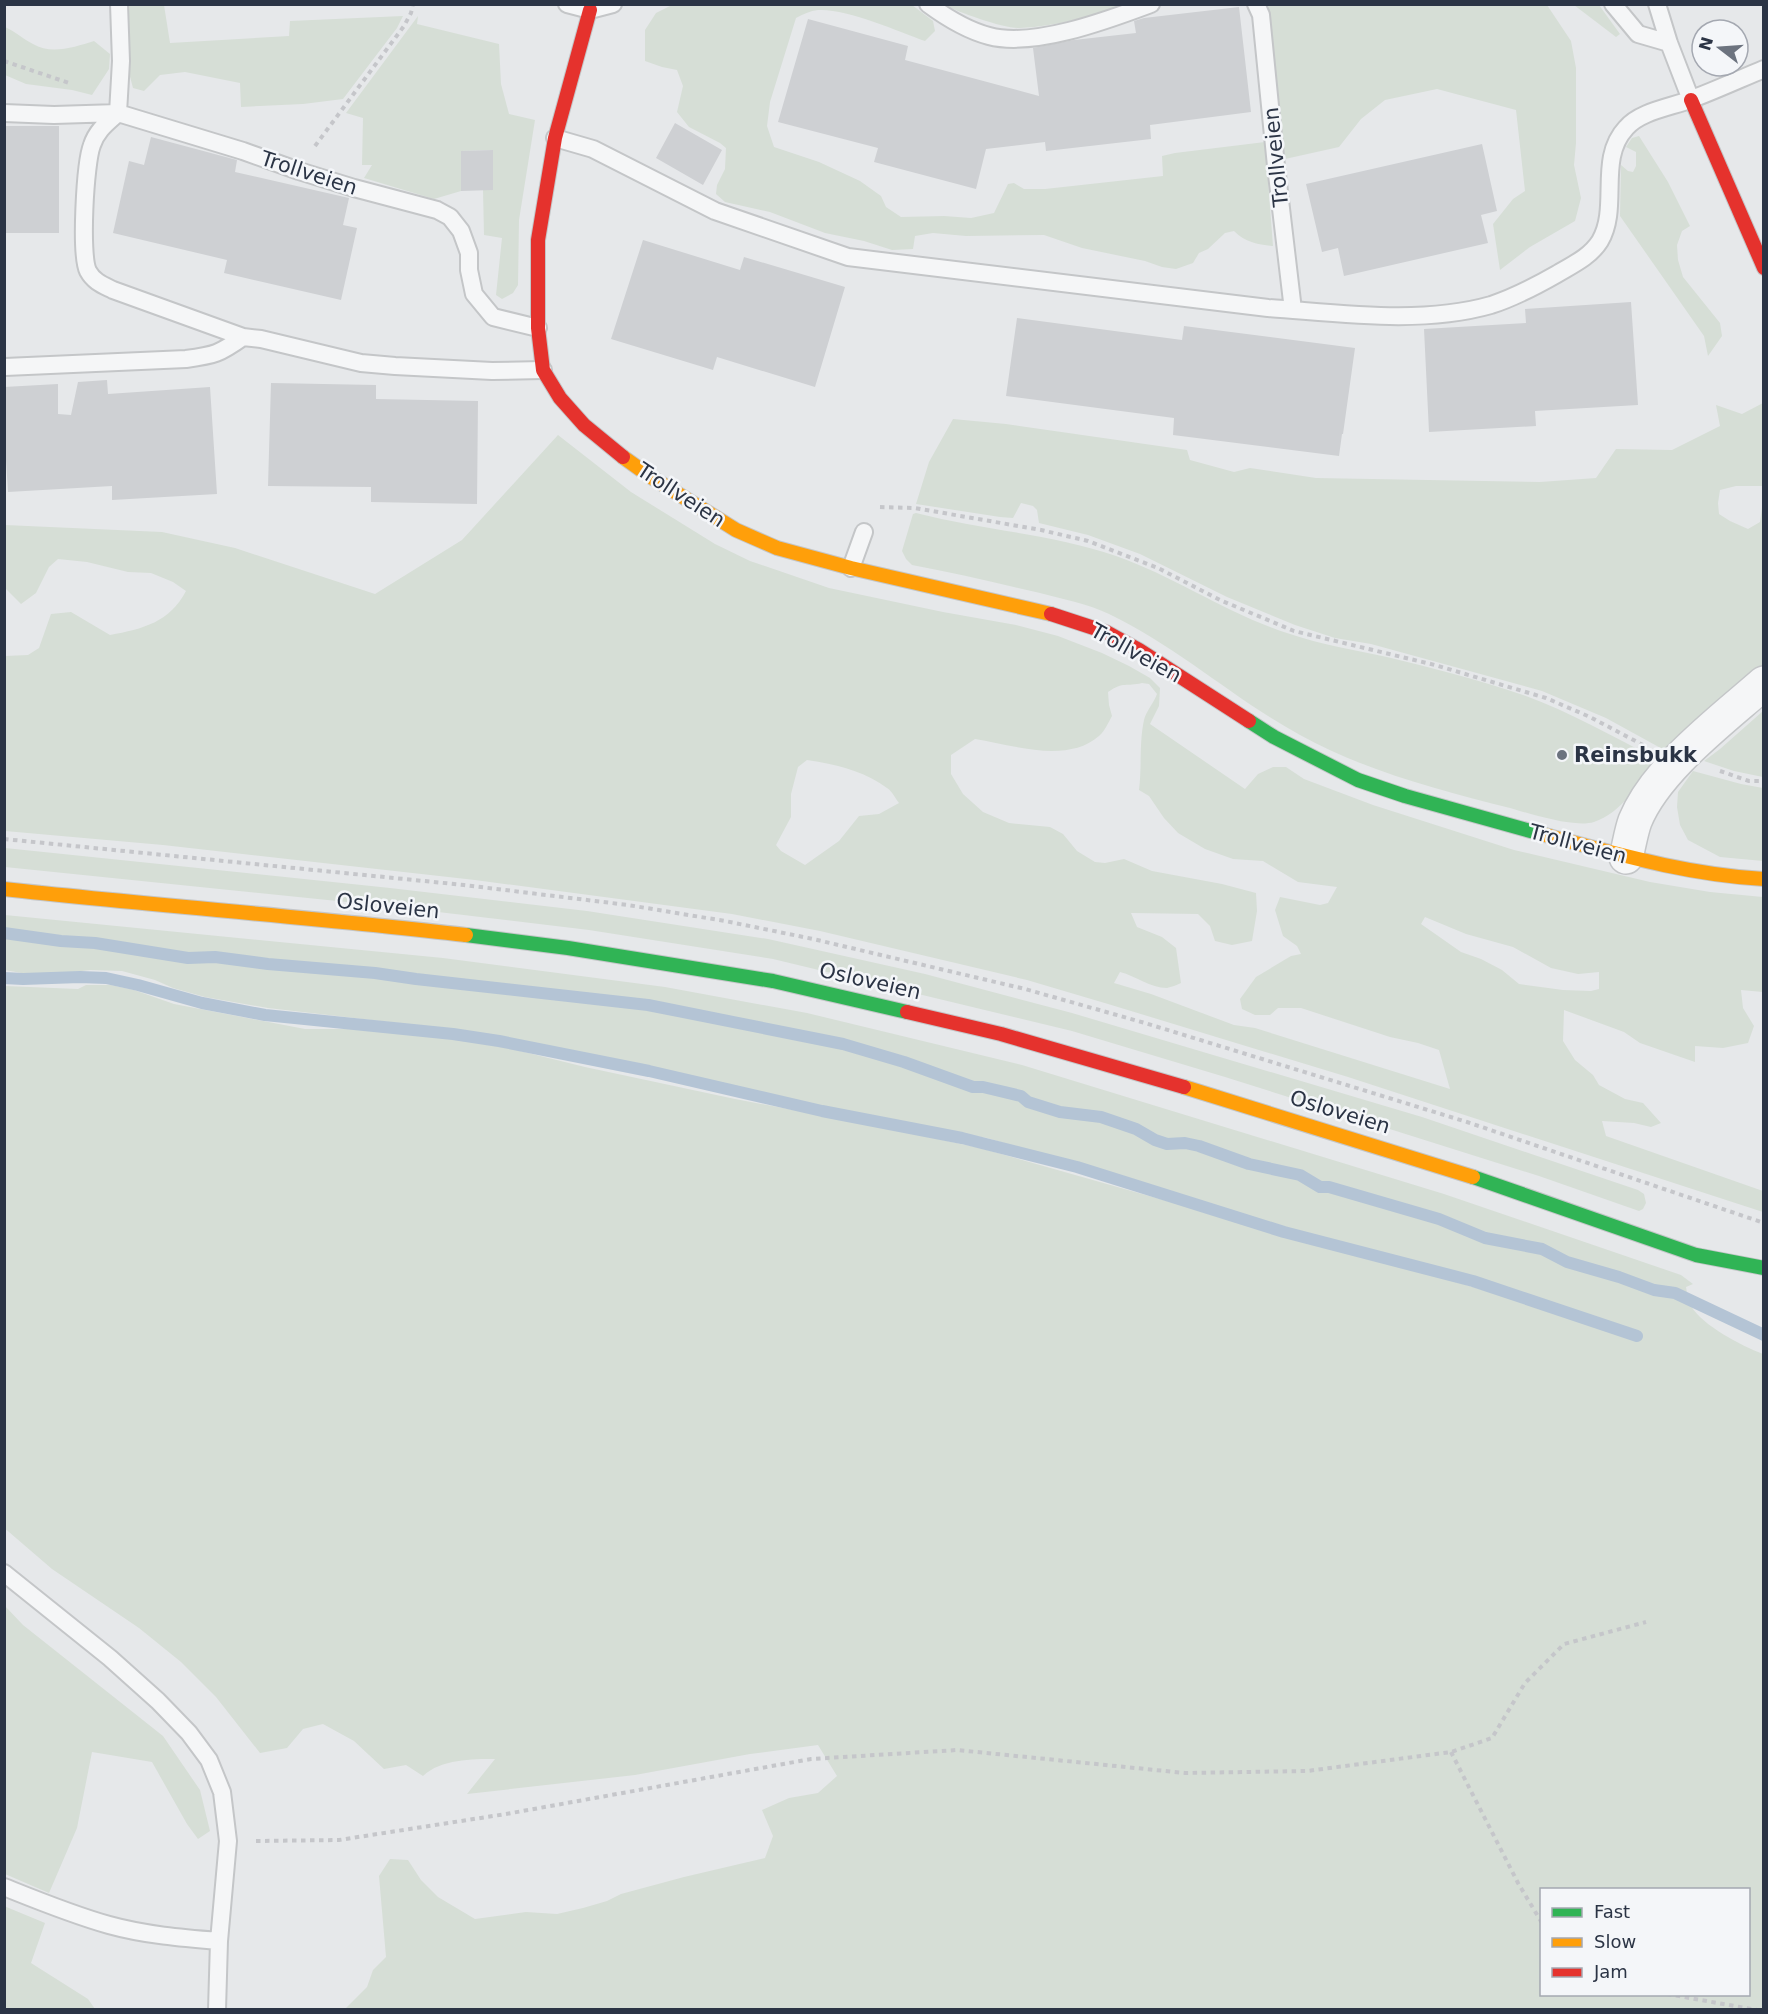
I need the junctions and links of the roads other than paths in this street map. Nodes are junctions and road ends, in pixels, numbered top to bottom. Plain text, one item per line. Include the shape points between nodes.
1 (119, 4) edge
2 (567, 4) edge
3 (613, 4) edge
4 (928, 4) edge
5 (1151, 4) edge
6 (1256, 4) edge
7 (1613, 4) edge
8 (1657, 4) edge
9 (587, 7) edge
10 (1669, 44) junction
11 (1764, 69) edge
12 (1690, 100) junction
13 (118, 107) junction
14 (4, 113) edge
15 (555, 138) junction
16 (1764, 268) edge
17 (1293, 310) junction
18 (538, 328) junction
19 (243, 337) junction
20 (5, 367) edge
21 (543, 369) junction
22 (864, 532) dead end
23 (851, 568) junction
24 (1764, 683) edge
25 (1626, 857) junction
26 (1764, 879) edge
27 (4, 889) edge
28 (1696, 1255) junction
29 (1764, 1268) edge
30 (1735, 1277) dead end
31 (4, 1573) edge
32 (4, 1887) edge
33 (219, 1941) junction
34 (217, 2010) edge

1 - 13 lane
2 - 9 lane
3 - 9 lane
4 - 5 lane via 969,29 1010,39 1056,33
6 - 17 lane, Trollveien via 1261,15
7 - 10 lane via 1638,34
8 - 10 lane
9 - 15 street, Trollveien
10 - 12 lane
11 - 12 lane
12 - 16 street
12 - 17 lane via 1650,113 1626,126 1615,144 1607,218 1600,240 1588,255 1531,288 1491,305 1406,316
13 - 14 lane, Trollveien via 54,115
13 - 18 lane, Trollveien via 299,171 437,210 450,217 461,231 469,253 474,294 493,317
13 - 19 lane via 100,128 88,162 84,253 87,269 96,282 113,290
15 - 17 lane via 593,149 715,211 848,257
15 - 18 street, Trollveien via 538,240
18 - 21 street, Trollveien
19 - 20 lane via 221,353 197,357
19 - 21 lane via 361,363
21 - 23 street, Trollveien via 560,398 584,425 660,483 736,530 777,548
22 - 23 lane
23 - 25 street, Trollveien via 1037,609 1106,632 1274,737 1358,780
24 - 25 street via 1654,788 1635,821
25 - 26 street, Trollveien via 1728,877
27 - 28 street, Osloveien via 407,928 568,948 773,981 1001,1034 1202,1092 1439,1165
28 - 29 street, Osloveien
28 - 30 street, Osloveien
31 - 33 lane via 158,1701 209,1760 222,1792 228,1841
32 - 33 lane via 110,1925 162,1936
33 - 34 lane

